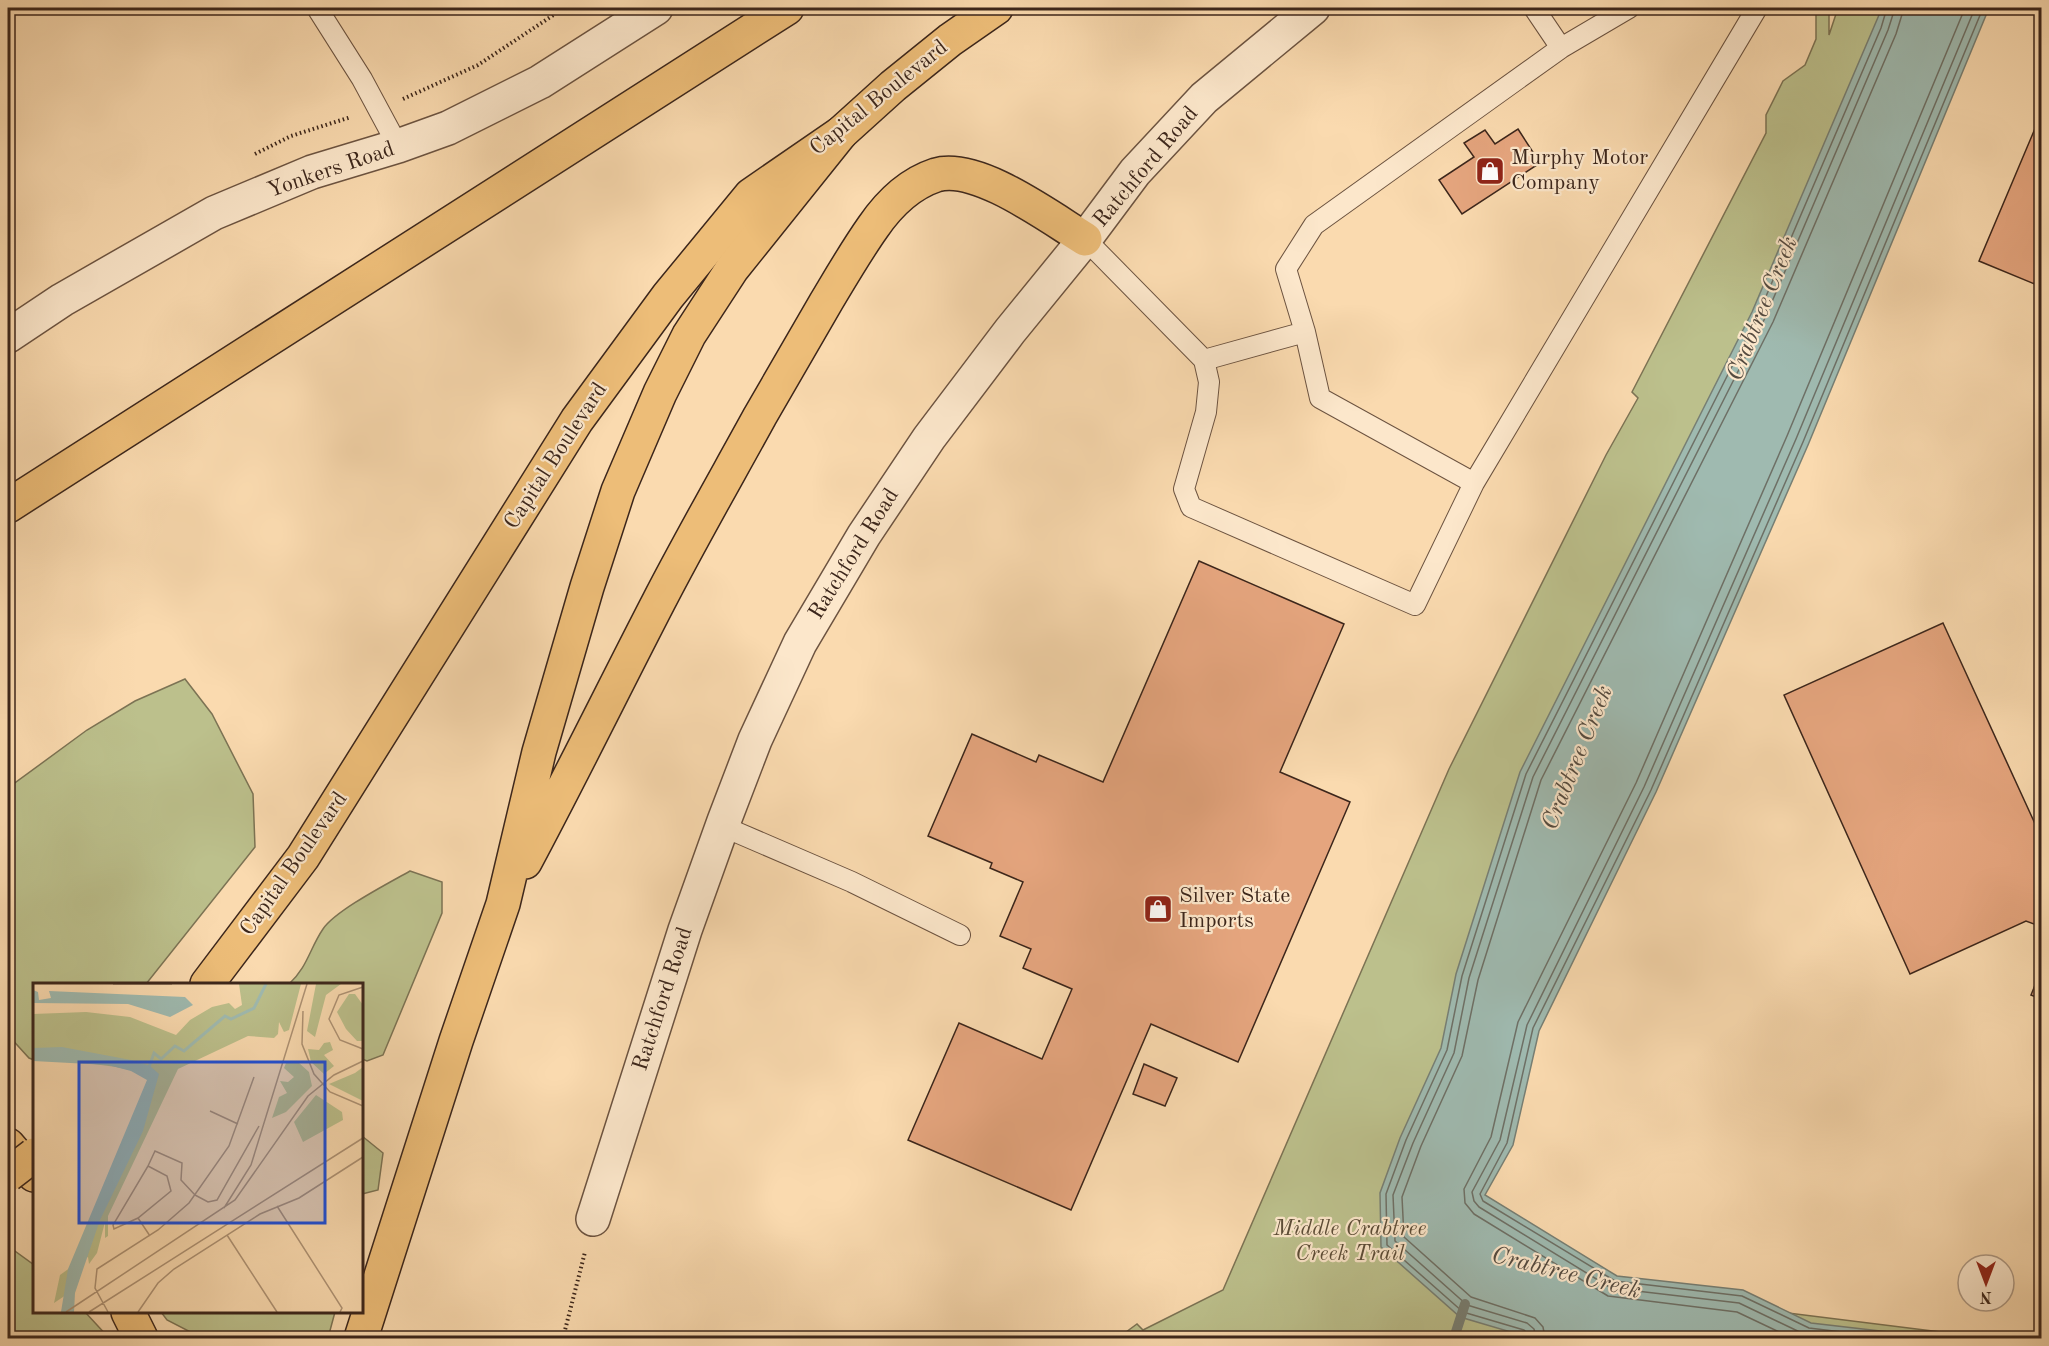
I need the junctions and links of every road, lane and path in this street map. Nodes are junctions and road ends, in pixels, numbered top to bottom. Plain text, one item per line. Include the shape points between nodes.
1 (317, 8) edge
2 (564, 8) edge
3 (656, 8) edge
4 (787, 8) edge
5 (996, 8) edge
6 (1312, 8) edge
7 (1534, 8) edge
8 (1629, 8) edge
9 (1757, 8) edge
10 (1561, 48) junction
11 (377, 108) junction
12 (841, 133) junction
13 (398, 146) junction
14 (251, 156) dead end
15 (1085, 239) junction
16 (1305, 332) junction
17 (8, 336) edge
18 (1204, 360) junction
19 (1474, 483) junction
20 (8, 506) edge
21 (722, 826) junction
22 (503, 904) junction
23 (960, 935) dead end
24 (208, 983) edge
25 (8, 1145) edge
26 (33, 1156) edge
27 (8, 1174) edge
28 (33, 1174) edge
29 (593, 1220) joint
30 (129, 1313) edge
31 (141, 1338) edge
32 (361, 1338) edge
33 (562, 1338) edge

1 - 11 lane
2 - 11 path via 478,65
3 - 13 street, Yonkers Road via 540,82 448,128
4 - 20 main road
5 - 12 main road, Capital Boulevard via 950,40
6 - 15 street, Ratchford Road via 1204,98 1135,172
7 - 10 lane
8 - 10 lane
9 - 19 lane
10 - 16 lane via 1314,225 1286,269
11 - 13 lane
11 - 14 path via 291,136
12 - 22 main road via 732,269 689,335 660,393 618,491 587,586 539,752
12 - 24 main road, Capital Boulevard via 751,195 618,361 303,856
13 - 17 street, Yonkers Road via 312,172 214,213 62,300
15 - 18 lane
15 - 21 street, Ratchford Road via 929,438 864,535 800,643
15 - 22 main road via 993,184 951,173 916,183 874,225 725,480
16 - 18 lane
16 - 19 lane via 1320,398
18 - 19 lane via 1209,382 1206,412 1184,489 1191,507 1415,605
21 - 23 lane via 852,882
21 - 29 street, Ratchford Road
22 - 32 main road
25 - 28 main road
26 - 27 main road, bridge
29 - 33 path
30 - 31 main road

